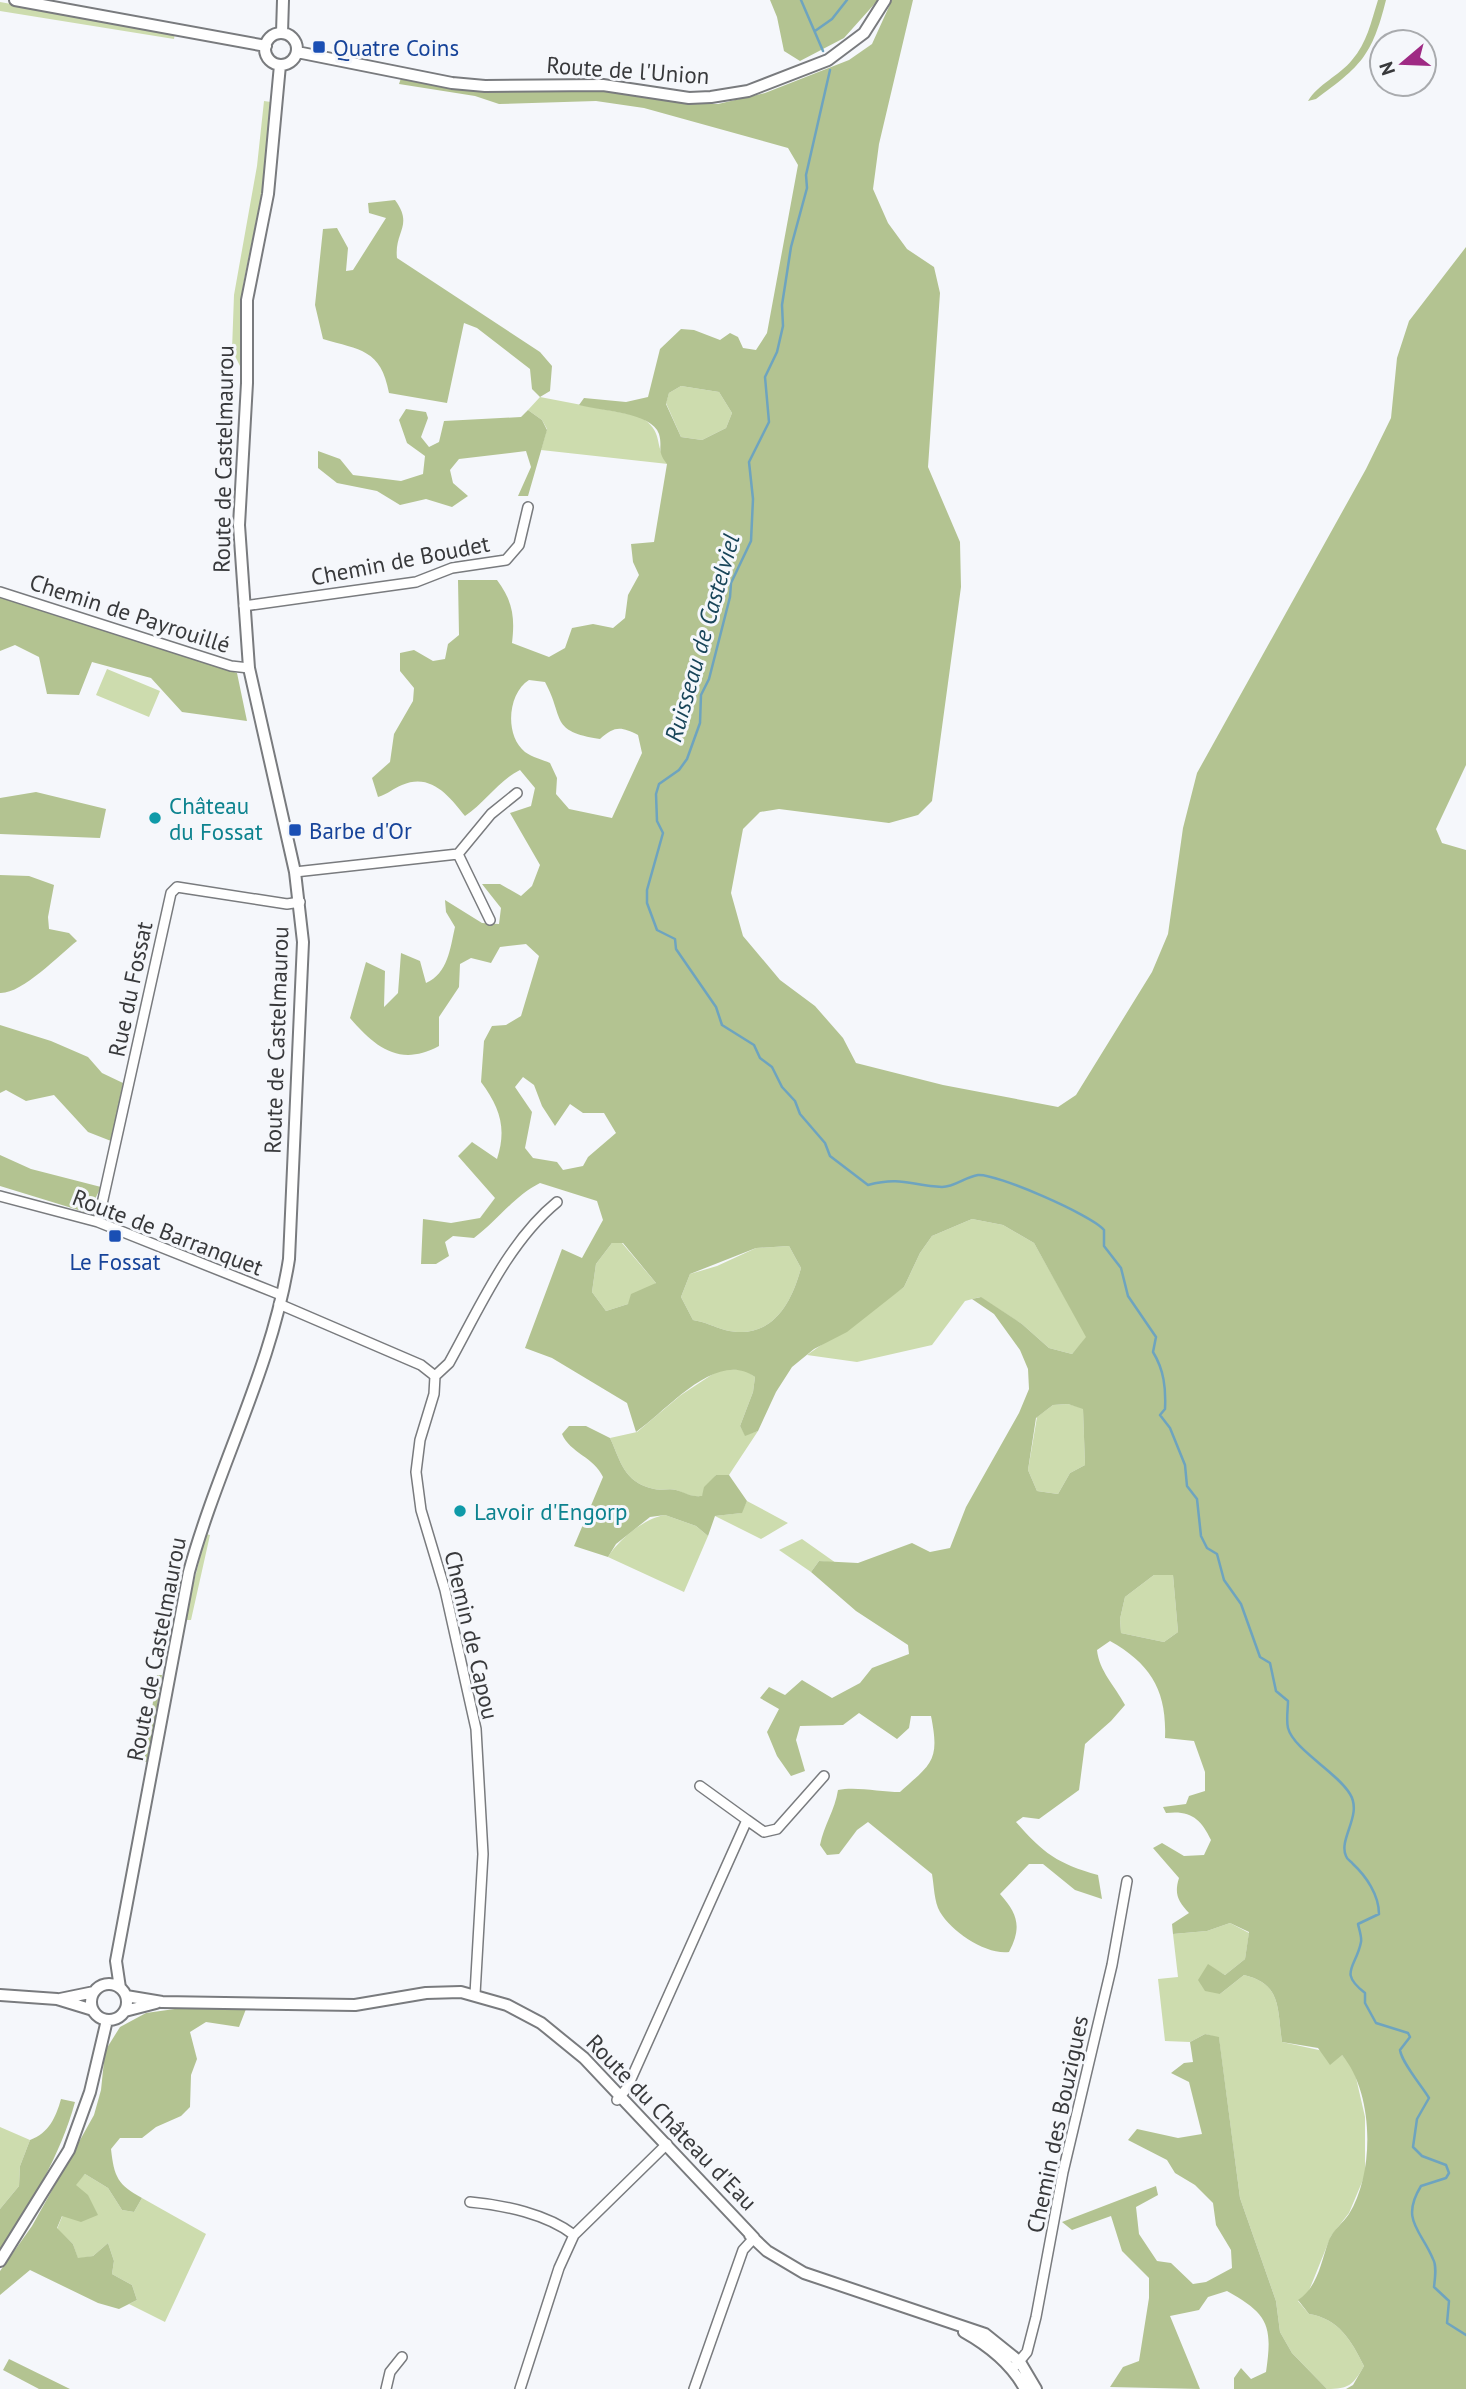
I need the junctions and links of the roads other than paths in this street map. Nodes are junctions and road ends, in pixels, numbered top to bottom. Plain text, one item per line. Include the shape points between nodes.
1 (15, 0) edge
2 (283, 0) edge
3 (885, 0) edge
4 (282, 33) junction
5 (266, 46) junction
6 (297, 52) junction
7 (280, 65) junction
8 (528, 507) dead end
9 (0, 592) edge
10 (244, 606) junction
11 (249, 668) junction
12 (517, 793) dead end
13 (458, 854) junction
14 (295, 873) junction
15 (300, 902) junction
16 (490, 920) dead end
17 (0, 1196) edge
18 (557, 1202) dead end
19 (98, 1222) junction
20 (280, 1300) junction
21 (435, 1376) junction
22 (824, 1776) dead end
23 (700, 1786) dead end
24 (747, 1820) junction
25 (1127, 1881) dead end
26 (116, 1961) junction
27 (98, 1989) junction
28 (123, 1992) junction
29 (475, 1994) junction
30 (0, 1996) edge
31 (57, 1999) junction
32 (162, 2002) junction
33 (93, 2010) junction
34 (125, 2011) junction
35 (107, 2020) junction
36 (619, 2098) junction
37 (665, 2146) junction
38 (470, 2202) dead end
39 (574, 2235) junction
40 (754, 2238) junction
41 (0, 2261) edge
42 (402, 2357) dead end
43 (1016, 2365) junction
44 (386, 2389) edge
45 (520, 2389) edge
46 (694, 2389) edge
47 (1025, 2389) edge
48 (1036, 2389) edge

1 - 5 street
2 - 4 street
3 - 6 street, Route de l'Union via 864,33 828,60 748,91 689,98 603,85 452,83
4 - 5 street via 271,37
4 - 6 street via 295,41
5 - 7 street via 271,61
6 - 7 street via 291,62
7 - 10 street, Route de Castelmaurou via 268,194 247,300 239,525
8 - 10 street, Chemin de Boudet via 519,545 498,563 452,568 416,582
9 - 11 street, Chemin de Payrouillé
10 - 11 street, Route de Castelmaurou
11 - 14 street, Route de Castelmaurou
12 - 13 street via 491,814
13 - 14 street
13 - 16 street
14 - 15 street, Route de Castelmaurou
15 - 19 street, Rue du Fossat via 287,904 177,887 171,893
15 - 20 street, Route de Castelmaurou via 303,942 296,1125 289,1259
17 - 19 street, Route de Barranquet
18 - 21 street via 512,1255 449,1363
19 - 20 street, Route de Barranquet
20 - 21 street via 421,1365
20 - 26 street, Route de Castelmaurou via 249,1405 189,1572
21 - 29 street, Chemin de Capou via 416,1472 421,1510 476,1729 483,1854
22 - 24 street via 777,1829 764,1832
23 - 24 street
24 - 36 street
25 - 43 street, Chemin des Bouzigues via 1036,2318 1027,2352
26 - 27 street, Route de Castelmaurou
26 - 28 street, Route de Castelmaurou
27 - 28 street
27 - 31 street
27 - 33 street
28 - 32 street, Route du Château d'Eau
28 - 34 street
29 - 32 street, Route du Château d'Eau via 426,1993 355,2005
29 - 36 street, Route du Château d'Eau via 525,2013 558,2037
30 - 31 street
31 - 33 street
32 - 34 street, Route du Château d'Eau
33 - 35 street
34 - 35 street
35 - 41 street via 90,2092 69,2150
36 - 37 street, Route du Château d'Eau
37 - 39 street
37 - 40 street, Route du Château d'Eau
38 - 39 street via 496,2204 561,2225
39 - 45 street
40 - 43 street, Route du Château d'Eau via 804,2273 946,2322
40 - 46 street via 743,2250
42 - 44 street via 390,2372
43 - 47 street, Route du Château d'Eau
43 - 48 street, Route du Château d'Eau

